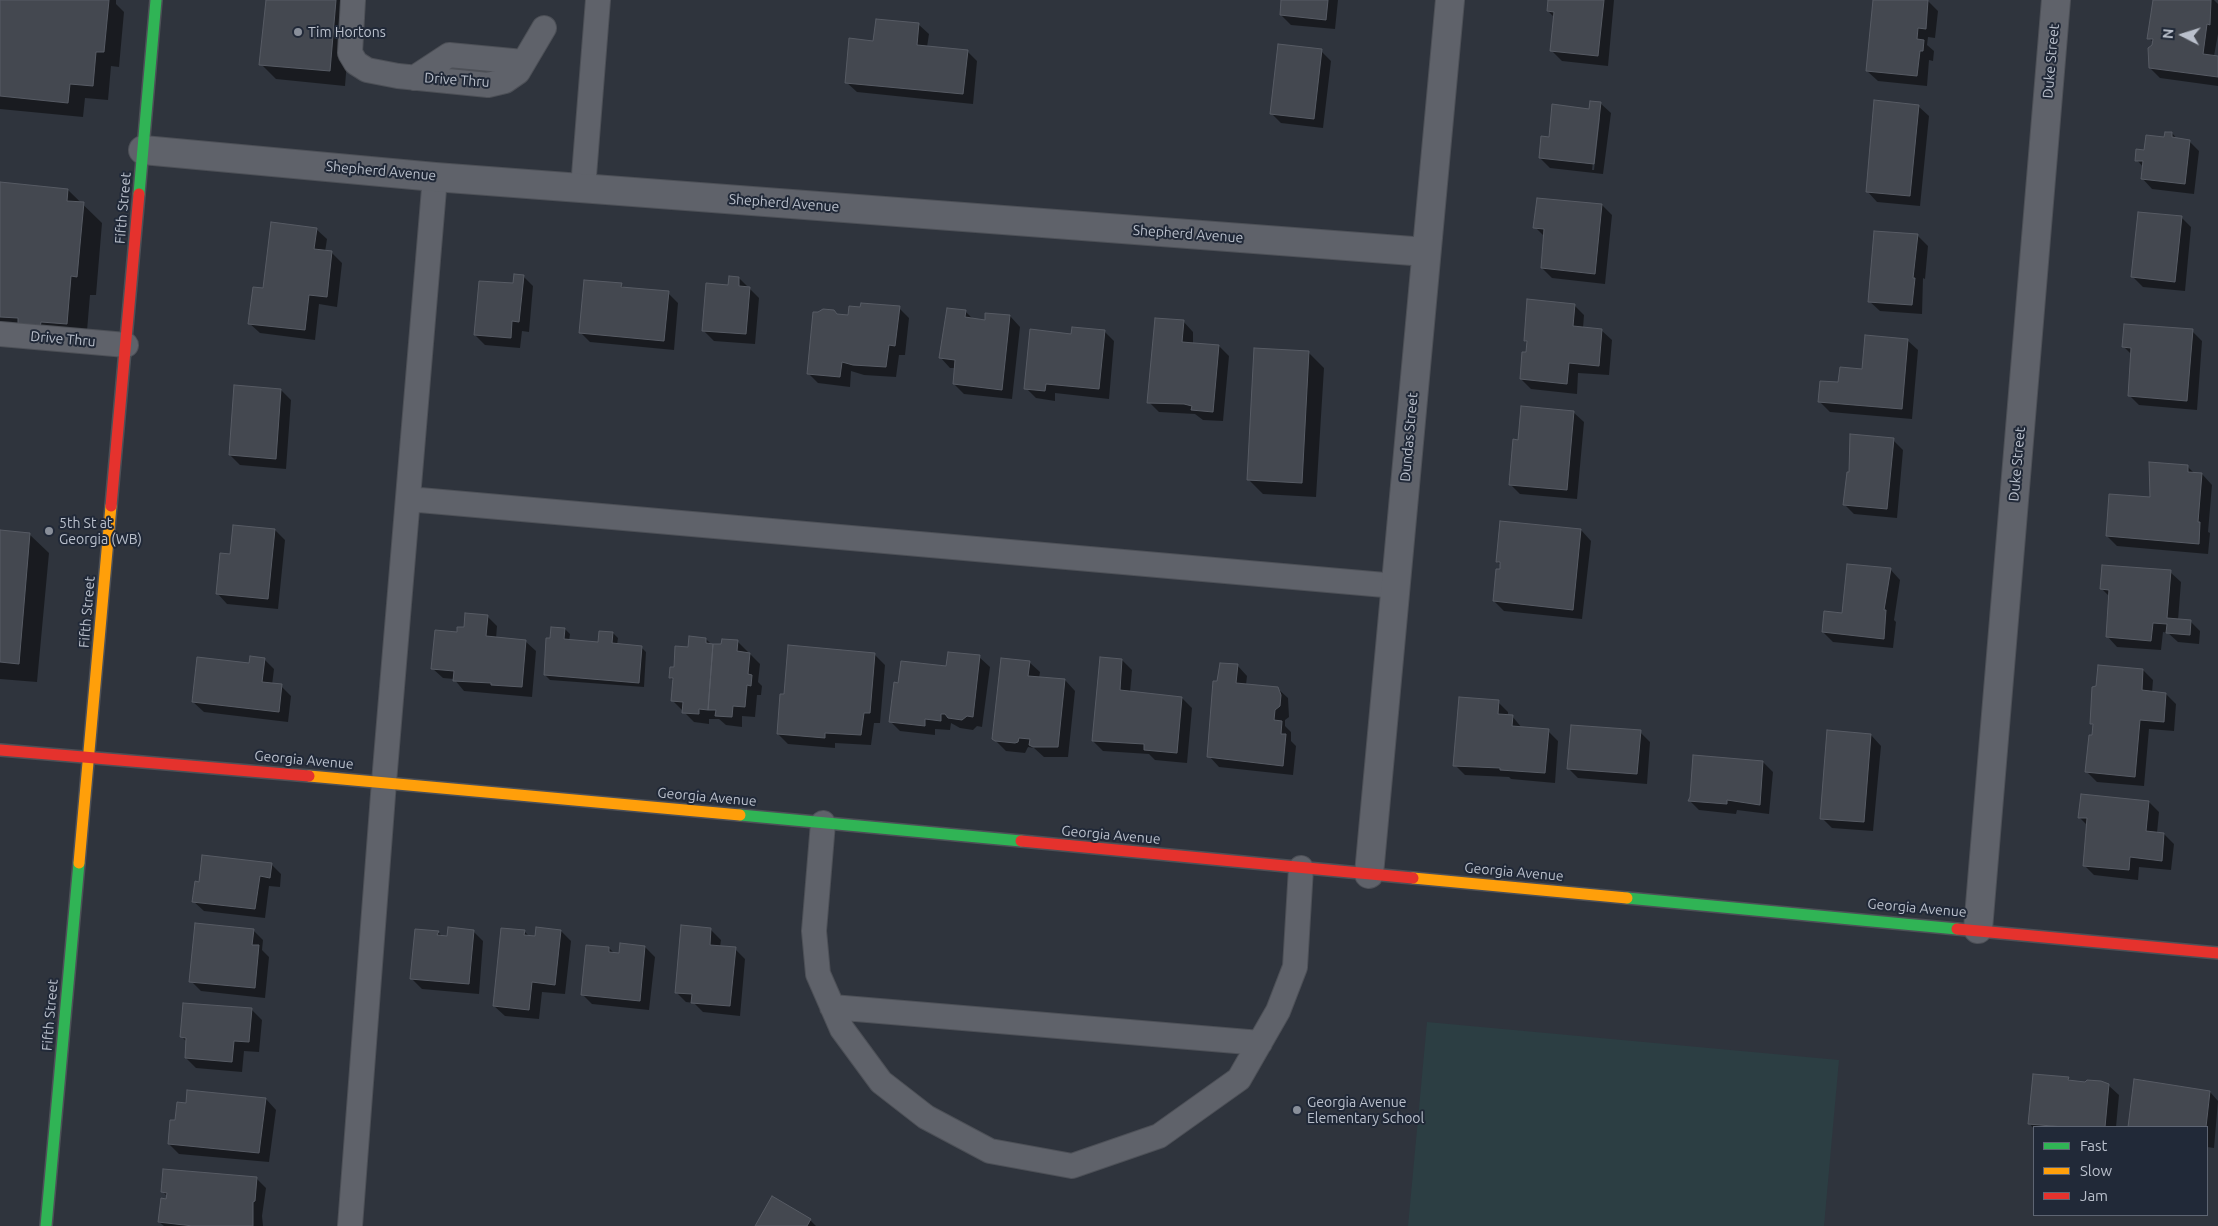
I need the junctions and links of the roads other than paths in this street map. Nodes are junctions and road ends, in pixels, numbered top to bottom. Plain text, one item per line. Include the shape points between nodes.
1 (156, 0) edge
2 (353, 0) edge
3 (598, 0) edge
4 (1450, 0) edge
5 (2056, 0) edge
6 (544, 28) dead end
7 (143, 150) junction
8 (435, 177) junction
9 (583, 188) junction
10 (1426, 252) junction
11 (0, 334) edge
12 (126, 345) junction
13 (408, 499) junction
14 (1396, 586) junction
15 (0, 750) edge
16 (88, 758) junction
17 (384, 782) junction
18 (823, 823) junction
19 (1301, 868) junction
20 (1369, 874) junction
21 (1978, 928) junction
22 (2218, 953) edge
23 (832, 1007) junction
24 (1260, 1043) junction
25 (46, 1226) edge
26 (350, 1226) edge

1 - 7 street, Fifth Street
2 - 6 lane, Drive Thru via 350,53 356,63 366,70 414,78 448,55 523,62
3 - 9 lane
4 - 10 street, Dundas Street
5 - 21 street, Duke Street
7 - 8 street, Shepherd Avenue
7 - 12 street, Fifth Street
8 - 9 street, Shepherd Avenue
8 - 13 lane
9 - 10 street, Shepherd Avenue
10 - 14 street, Dundas Street
11 - 12 lane, Drive Thru
12 - 16 street, Fifth Street
13 - 14 lane
13 - 17 lane
14 - 20 street, Dundas Street
15 - 16 street, Georgia Avenue
16 - 17 street, Georgia Avenue
16 - 25 street, Fifth Street
17 - 18 street, Georgia Avenue
17 - 26 lane
18 - 19 street, Georgia Avenue
18 - 23 lane via 814,931 818,974
19 - 20 street, Georgia Avenue
19 - 24 lane via 1295,967 1278,1011
20 - 21 street, Georgia Avenue
21 - 22 street, Georgia Avenue
23 - 24 lane
23 - 24 lane via 842,1029 881,1082 926,1117 990,1151 1072,1166 1159,1136 1239,1079

